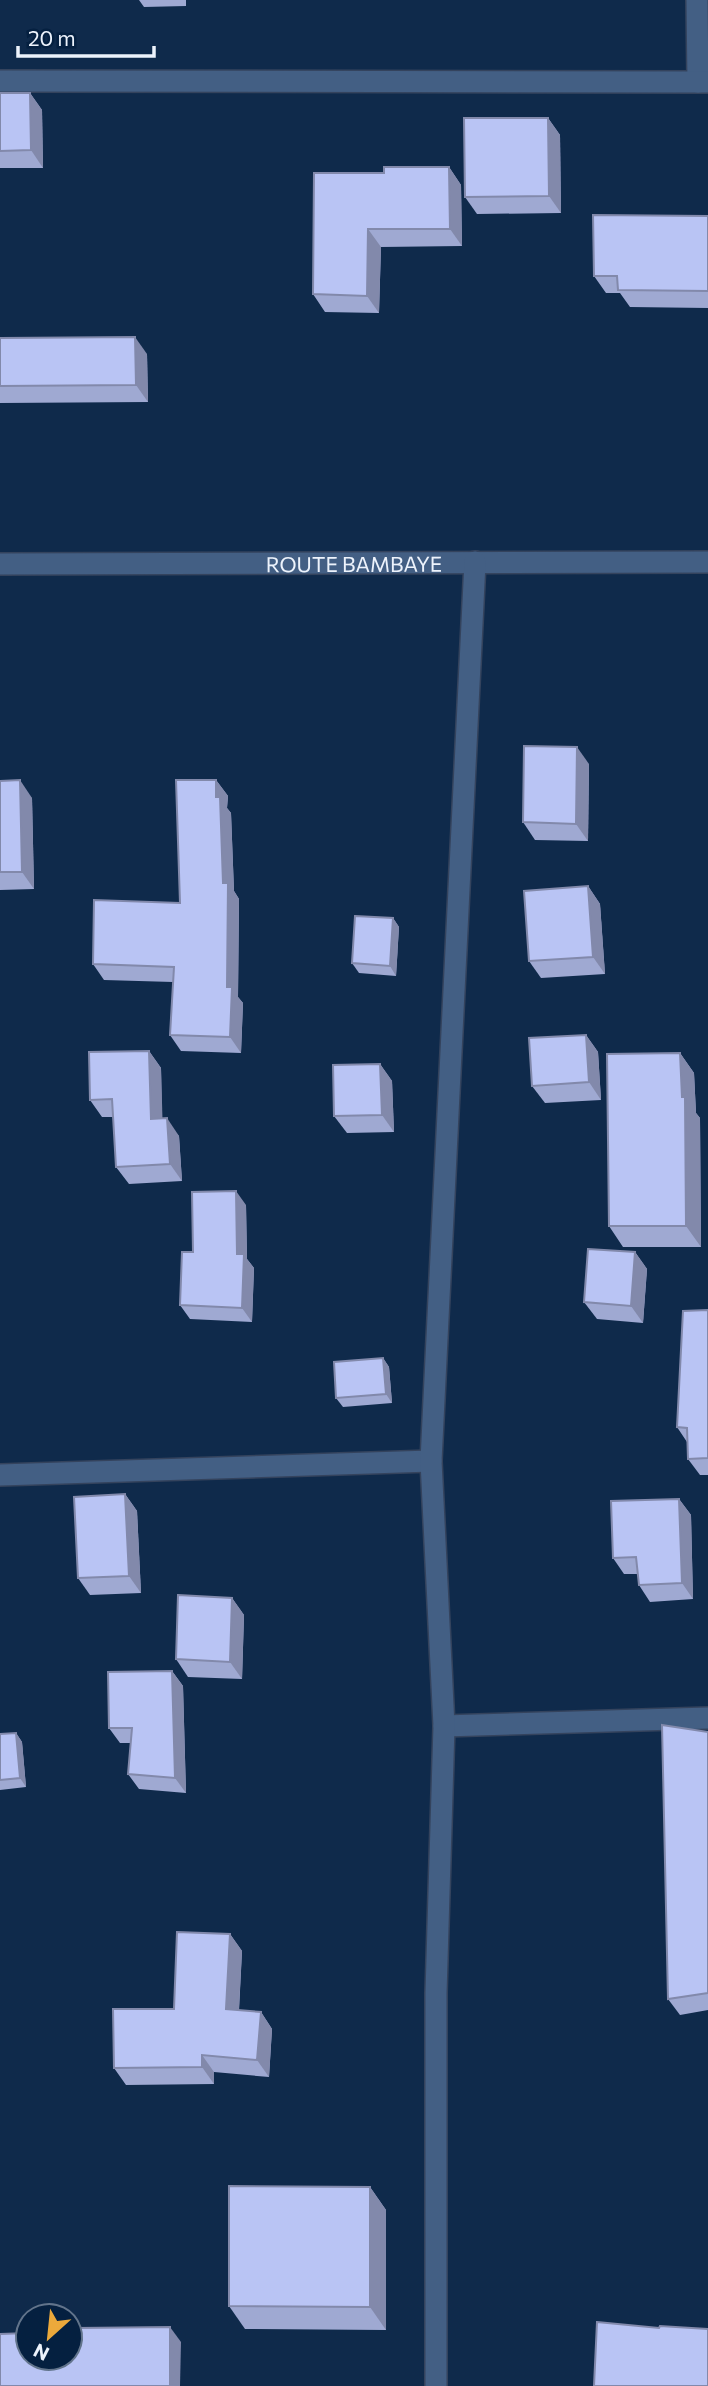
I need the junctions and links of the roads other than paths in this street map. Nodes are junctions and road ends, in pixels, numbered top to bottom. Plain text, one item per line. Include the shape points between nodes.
1 (697, 0) edge
2 (0, 80) edge
3 (703, 82) edge
4 (475, 562) junction
5 (708, 562) edge
6 (0, 564) edge
7 (431, 1461) junction
8 (0, 1475) edge
9 (708, 1718) edge
10 (444, 1726) junction
11 (436, 2386) edge

1 - 3 street
2 - 3 street
4 - 5 street, ROUTE BAMBAYE
4 - 6 street, ROUTE BAMBAYE
4 - 7 street
7 - 8 street
7 - 10 street
9 - 10 street
10 - 11 street via 436,1993

